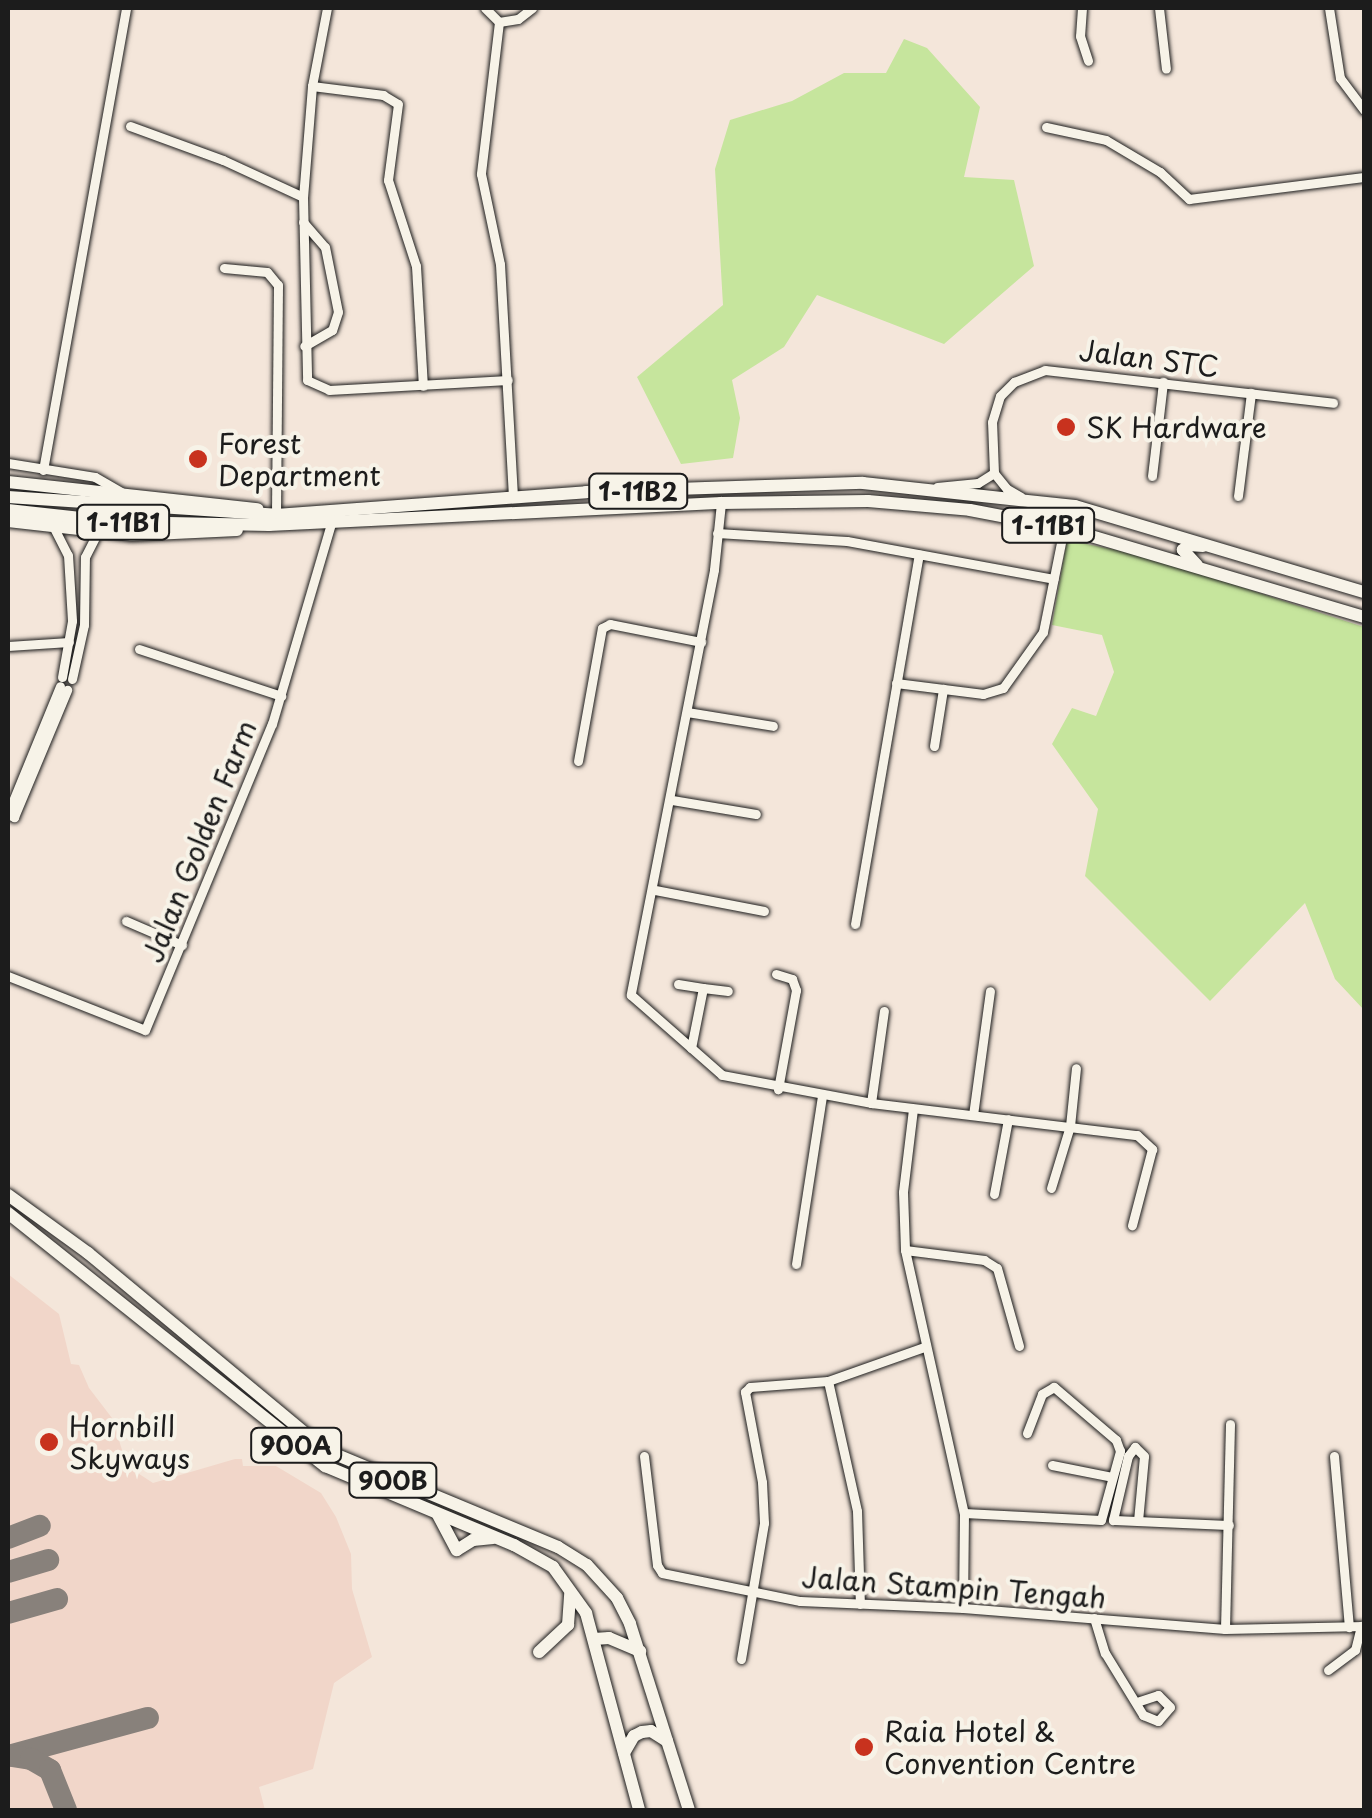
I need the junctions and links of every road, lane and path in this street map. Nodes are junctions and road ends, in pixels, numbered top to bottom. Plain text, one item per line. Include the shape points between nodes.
1 (126, 8) edge
2 (328, 8) edge
3 (484, 8) edge
4 (532, 8) edge
5 (1082, 8) edge
6 (1159, 8) edge
7 (1329, 8) edge
8 (499, 22) junction
9 (1088, 61) dead end
10 (1166, 68) dead end
11 (312, 86) junction
12 (1364, 110) edge
13 (130, 126) dead end
14 (1046, 127) dead end
15 (1364, 178) edge
16 (303, 197) junction
17 (303, 222) junction
18 (224, 268) dead end
19 (304, 346) junction
20 (508, 380) junction
21 (1163, 382) junction
22 (423, 386) junction
23 (1251, 393) junction
24 (1333, 403) dead end
25 (8, 463) edge
26 (44, 470) junction
27 (994, 473) junction
28 (1152, 476) dead end
29 (8, 482) edge
30 (924, 488) junction
31 (125, 494) junction
32 (514, 496) junction
33 (1238, 496) dead end
34 (8, 497) edge
35 (1036, 501) junction
36 (720, 503) junction
37 (700, 504) junction
38 (8, 510) edge
39 (240, 519) junction
40 (272, 520) junction
41 (8, 522) edge
42 (331, 524) junction
43 (54, 528) junction
44 (717, 528) junction
45 (1064, 528) junction
46 (97, 533) junction
47 (919, 554) junction
48 (1250, 555) junction
49 (68, 565) junction
50 (84, 565) junction
51 (1054, 579) junction
52 (1241, 582) junction
53 (1364, 592) edge
54 (1364, 617) edge
55 (70, 642) junction
56 (700, 642) junction
57 (8, 646) edge
58 (145, 651) dead end
59 (65, 683) junction
60 (896, 683) junction
61 (944, 689) junction
62 (281, 696) junction
63 (687, 712) junction
64 (773, 726) dead end
65 (934, 746) dead end
66 (578, 760) dead end
67 (672, 800) junction
68 (8, 814) edge
69 (756, 814) dead end
70 (655, 890) junction
71 (764, 911) dead end
72 (126, 921) dead end
73 (855, 924) dead end
74 (182, 944) junction
75 (776, 974) dead end
76 (8, 976) edge
77 (678, 984) dead end
78 (703, 988) junction
79 (728, 991) dead end
80 (990, 992) dead end
81 (884, 1011) dead end
82 (691, 1048) junction
83 (1076, 1068) dead end
84 (778, 1090) junction
85 (822, 1096) junction
86 (871, 1104) junction
87 (913, 1109) junction
88 (974, 1115) junction
89 (1008, 1119) junction
90 (1070, 1126) junction
91 (1051, 1188) dead end
92 (8, 1194) edge
93 (994, 1194) dead end
94 (8, 1213) edge
95 (1132, 1226) dead end
96 (905, 1250) junction
97 (796, 1264) dead end
98 (1019, 1346) dead end
99 (924, 1347) junction
100 (828, 1381) junction
101 (1230, 1424) dead end
102 (1027, 1433) dead end
103 (644, 1456) dead end
104 (1334, 1456) dead end
105 (1052, 1465) dead end
106 (1112, 1477) junction
107 (964, 1513) junction
108 (437, 1514) junction
109 (1138, 1521) junction
110 (1229, 1525) junction
111 (496, 1538) junction
112 (567, 1582) junction
113 (755, 1594) junction
114 (860, 1604) junction
115 (962, 1608) junction
116 (1094, 1618) junction
117 (1349, 1626) junction
118 (1363, 1626) edge
119 (1224, 1629) junction
120 (594, 1639) junction
121 (640, 1650) junction
122 (539, 1652) dead end
123 (741, 1659) dead end
124 (1328, 1670) dead end
125 (1139, 1701) dead end
126 (668, 1742) junction
127 (624, 1753) junction
128 (639, 1810) edge
129 (689, 1810) edge

1 - 26 street
2 - 11 street
3 - 8 street
4 - 8 street
5 - 9 street via 1080,36
6 - 10 street
7 - 12 street via 1340,78
8 - 20 street via 481,174 500,264
11 - 16 street
11 - 22 street via 398,104 388,180 416,266
13 - 16 street
14 - 15 street via 1106,140 1189,198
16 - 17 street
17 - 19 street
17 - 19 street via 325,247 338,312 332,330
18 - 40 street via 267,272 278,285
19 - 22 street via 304,372 322,389
20 - 22 street
20 - 32 street
21 - 23 street, Jalan STC
21 - 27 street, Jalan STC via 1056,370 1014,382 993,412
21 - 28 street
23 - 24 street, Jalan STC
23 - 33 street
25 - 26 street
26 - 31 street via 103,478
27 - 30 street via 978,483
27 - 35 street via 1016,496
29 - 31 highway
30 - 32 highway, 1-11B2 via 794,483
30 - 35 highway, 1-11B2
31 - 40 highway via 242,504
32 - 40 highway, 1-11B2
34 - 39 highway, 1-11B2
35 - 48 highway, 1-11B2 via 1096,510
36 - 37 highway, 1-11B1
36 - 44 street
36 - 45 highway, 1-11B1 via 868,501 970,510
37 - 42 highway, 1-11B1
37 - 44 street
38 - 39 highway, 1-11B1 via 118,522
39 - 40 highway, 1-11B2
40 - 42 highway, 1-11B1
40 - 46 highway via 216,534
41 - 43 highway
42 - 62 street, Jalan Golden Farm
43 - 46 highway
43 - 49 street
44 - 47 street
44 - 56 street
45 - 51 street
45 - 52 highway, 1-11B1
46 - 50 street
47 - 51 street
47 - 60 street
48 - 52 highway via 1195,545 1183,550 1190,562
48 - 53 highway, 1-11B2
49 - 50 street via 74,559
49 - 55 street
50 - 59 street via 84,625
51 - 61 street via 1043,632 1002,688 983,694
52 - 54 highway, 1-11B1
55 - 57 street
55 - 59 street
56 - 63 street
56 - 66 street via 610,624 602,628
58 - 62 street
59 - 68 street via 14,817
60 - 61 street
60 - 73 street
61 - 65 street
62 - 74 street, Jalan Golden Farm
63 - 64 street
63 - 67 street
67 - 69 street
67 - 70 street
70 - 71 street
70 - 82 street via 631,996
72 - 74 street
74 - 76 street, Jalan Golden Farm via 145,1030
75 - 84 street via 792,979 796,990
77 - 78 street
78 - 79 street
78 - 82 street
80 - 88 street
81 - 86 street
82 - 84 street via 718,1074
83 - 90 street
84 - 85 street
85 - 86 street
85 - 97 street
86 - 87 street
87 - 88 street
87 - 96 street via 903,1192
88 - 89 street
89 - 90 street
89 - 93 street
90 - 91 street
90 - 95 street via 1148,1140 1152,1149
92 - 121 highway, 900B via 324,1450 573,1555 617,1598
94 - 108 highway, 900A via 305,1452 342,1475
96 - 98 street via 984,1260 997,1268
96 - 99 street
99 - 100 street
99 - 107 street
100 - 113 street via 750,1387 743,1398 762,1482
100 - 114 street via 856,1511
101 - 110 street
102 - 106 street via 1042,1394 1058,1388 1120,1445
103 - 113 street, Jalan Stampin Tengah via 662,1572
104 - 117 street
105 - 106 street
106 - 107 street via 1101,1520
107 - 115 street
108 - 111 highway, 900A
108 - 111 highway via 458,1550 473,1540
109 - 109 street via 1144,1456 1135,1448 1113,1520
109 - 110 street
110 - 119 street
111 - 112 highway, 900A via 536,1555
112 - 120 highway, 900A
112 - 122 highway via 572,1616
113 - 114 street, Jalan Stampin Tengah
113 - 123 street
114 - 115 street, Jalan Stampin Tengah
115 - 116 street, Jalan Stampin Tengah
116 - 119 street, Jalan Stampin Tengah
116 - 125 street via 1114,1670
117 - 118 street, Jalan Stampin Tengah
117 - 119 street, Jalan Stampin Tengah
118 - 124 street via 1356,1650
120 - 121 highway
120 - 127 highway, 900A
121 - 126 highway, 900B
126 - 127 highway via 642,1732
126 - 129 highway, 900B
127 - 128 highway, 900A

